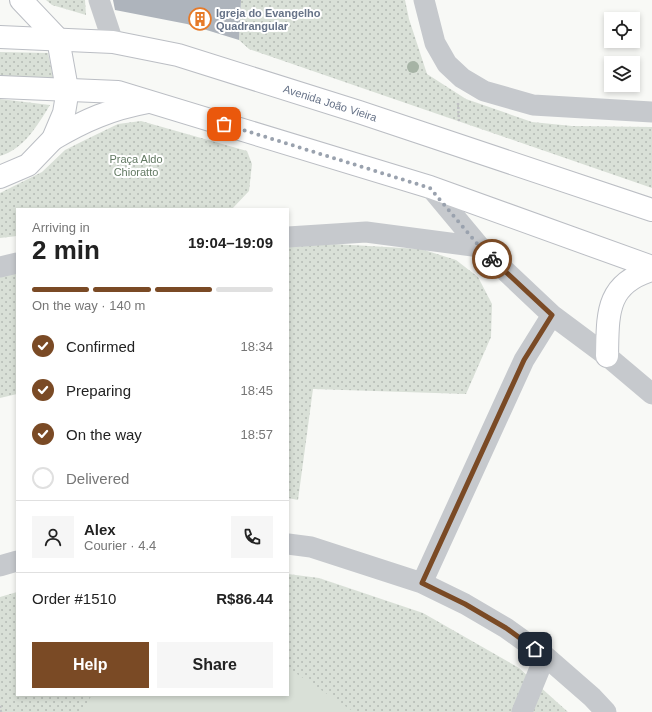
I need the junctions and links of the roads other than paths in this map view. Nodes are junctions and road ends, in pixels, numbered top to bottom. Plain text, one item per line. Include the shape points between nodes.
1 (21, 0) edge
2 (100, 0) edge
3 (424, 0) edge
4 (0, 37) edge
5 (58, 40) junction
6 (113, 42) junction
7 (0, 87) edge
8 (67, 89) junction
9 (151, 102) junction
10 (652, 112) edge
11 (53, 139) junction
12 (0, 177) edge
13 (430, 188) junction
14 (652, 210) edge
15 (289, 237) edge
16 (480, 247) junction
17 (16, 263) edge
18 (0, 267) edge
19 (652, 267) edge
20 (652, 270) edge
21 (552, 315) junction
22 (607, 356) junction
23 (652, 394) edge
24 (289, 544) edge
25 (16, 561) edge
26 (0, 566) edge
27 (422, 583) junction
28 (545, 656) junction
29 (522, 712) edge
30 (606, 712) edge

1 - 5 main road
2 - 6 street
3 - 10 street via 435,43 447,64 462,78 484,91 533,105
4 - 5 main road, Avenida João Vieira
5 - 6 main road, Avenida João Vieira
5 - 8 main road
6 - 14 main road, Avenida João Vieira via 178,55 359,112
7 - 8 main road
8 - 9 main road via 118,92
8 - 11 main road via 64,113
9 - 11 main road via 125,106 100,114
9 - 13 main road
11 - 12 main road via 28,165
13 - 16 street
13 - 19 main road
15 - 16 street via 366,232
16 - 21 street
17 - 18 street
20 - 22 main road via 626,283 610,304
21 - 22 street
21 - 27 street via 524,360
22 - 23 street
24 - 27 street via 311,547
25 - 26 street
27 - 28 street via 506,628
28 - 29 street
28 - 30 street

